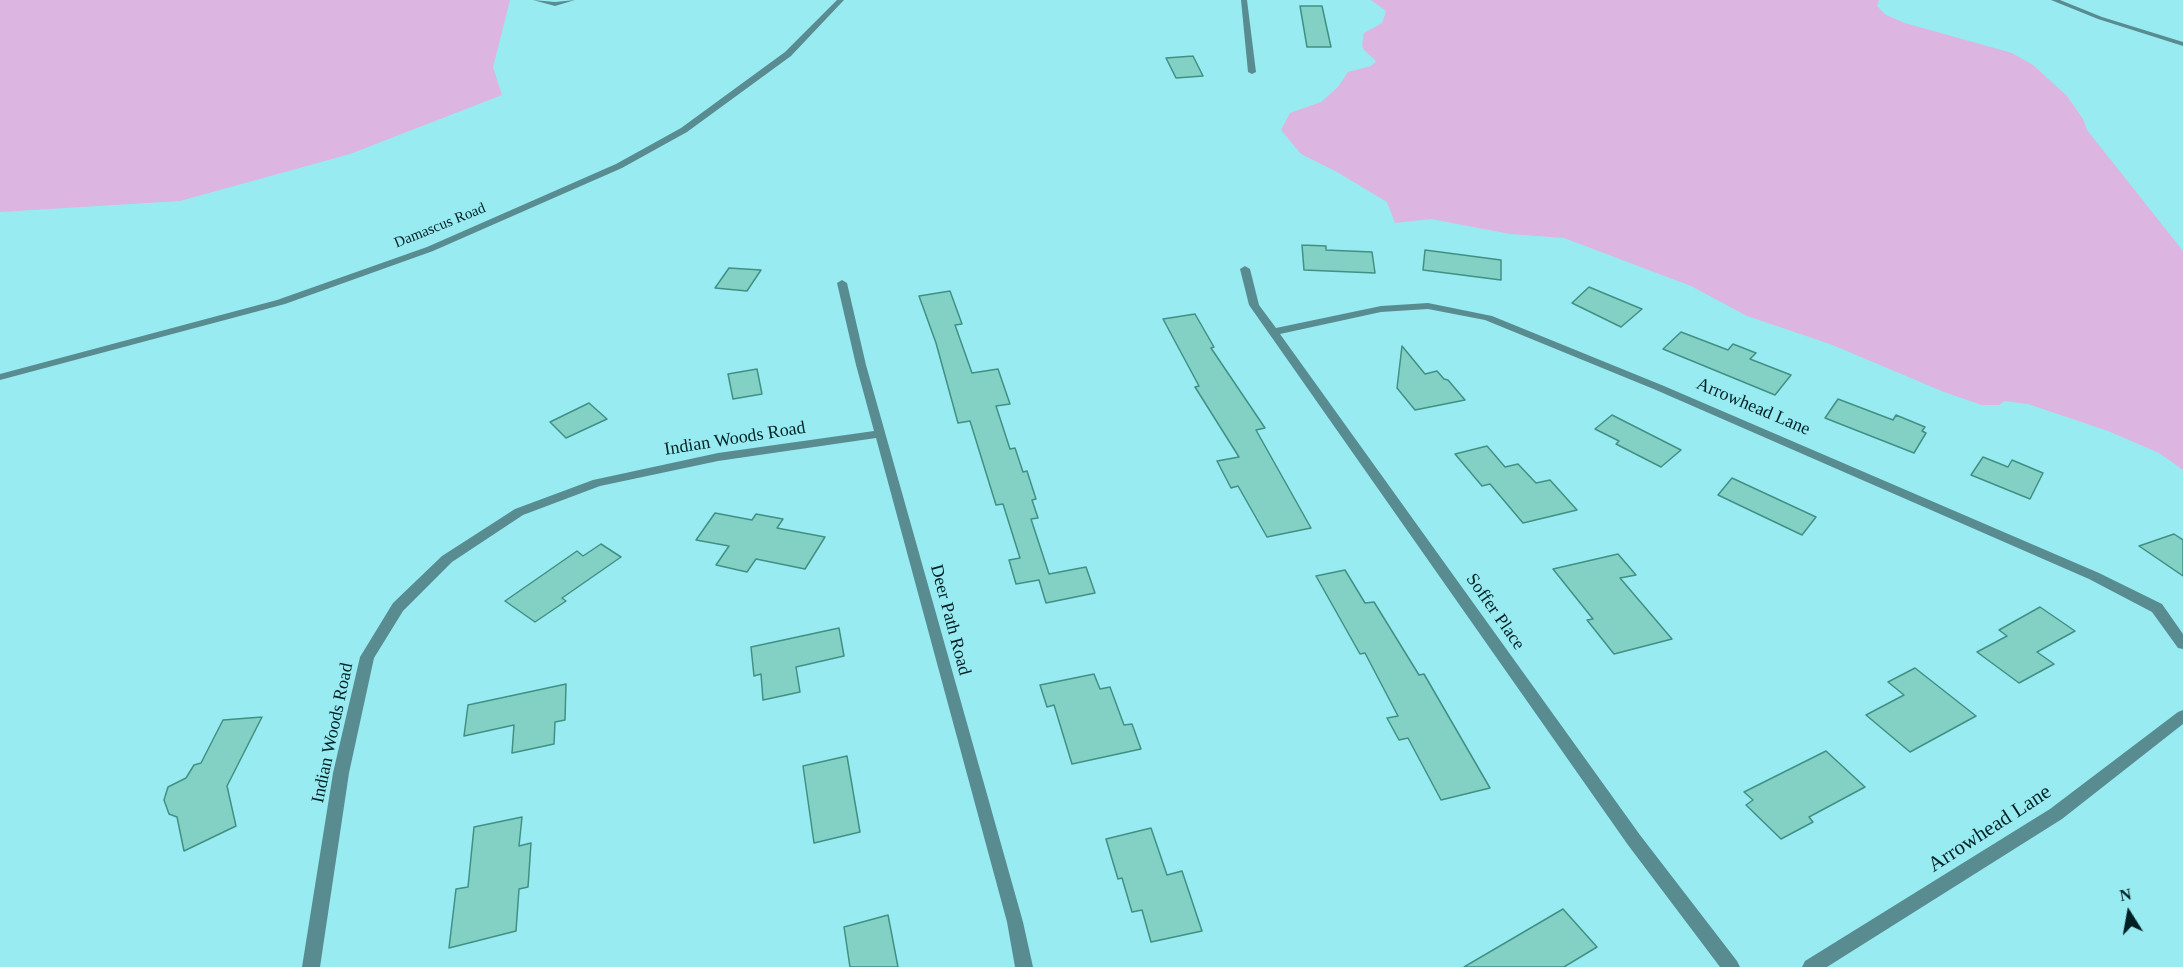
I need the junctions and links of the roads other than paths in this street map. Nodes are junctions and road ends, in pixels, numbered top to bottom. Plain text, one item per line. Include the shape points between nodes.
1 (536, 0) edge
2 (572, 0) edge
3 (841, 0) edge
4 (1244, 0) edge
5 (2054, 0) edge
6 (2183, 44) edge
7 (1252, 72) dead end
8 (1245, 269) dead end
9 (842, 283) dead end
10 (1274, 332) junction
11 (0, 377) edge
12 (880, 434) junction
13 (2183, 644) edge
14 (2183, 716) edge
15 (311, 967) edge
16 (1024, 967) edge
17 (1731, 967) edge
18 (1811, 967) edge

1 - 2 street via 555,4
3 - 11 street, Damascus Road via 788,54 684,130 619,166 430,249 280,302
4 - 7 street
5 - 6 street
8 - 10 street, Soffer Place via 1254,305
9 - 12 street, Deer Path Road
10 - 13 street, Arrowhead Lane via 1381,309 1428,306 1488,318 2094,576 2157,608
10 - 17 street, Soffer Place via 1634,840
12 - 15 street, Indian Woods Road via 718,457 597,483 519,512 447,558 398,607 367,657 341,773
12 - 16 street, Deer Path Road via 1015,922
14 - 18 street, Arrowhead Lane via 2056,814

